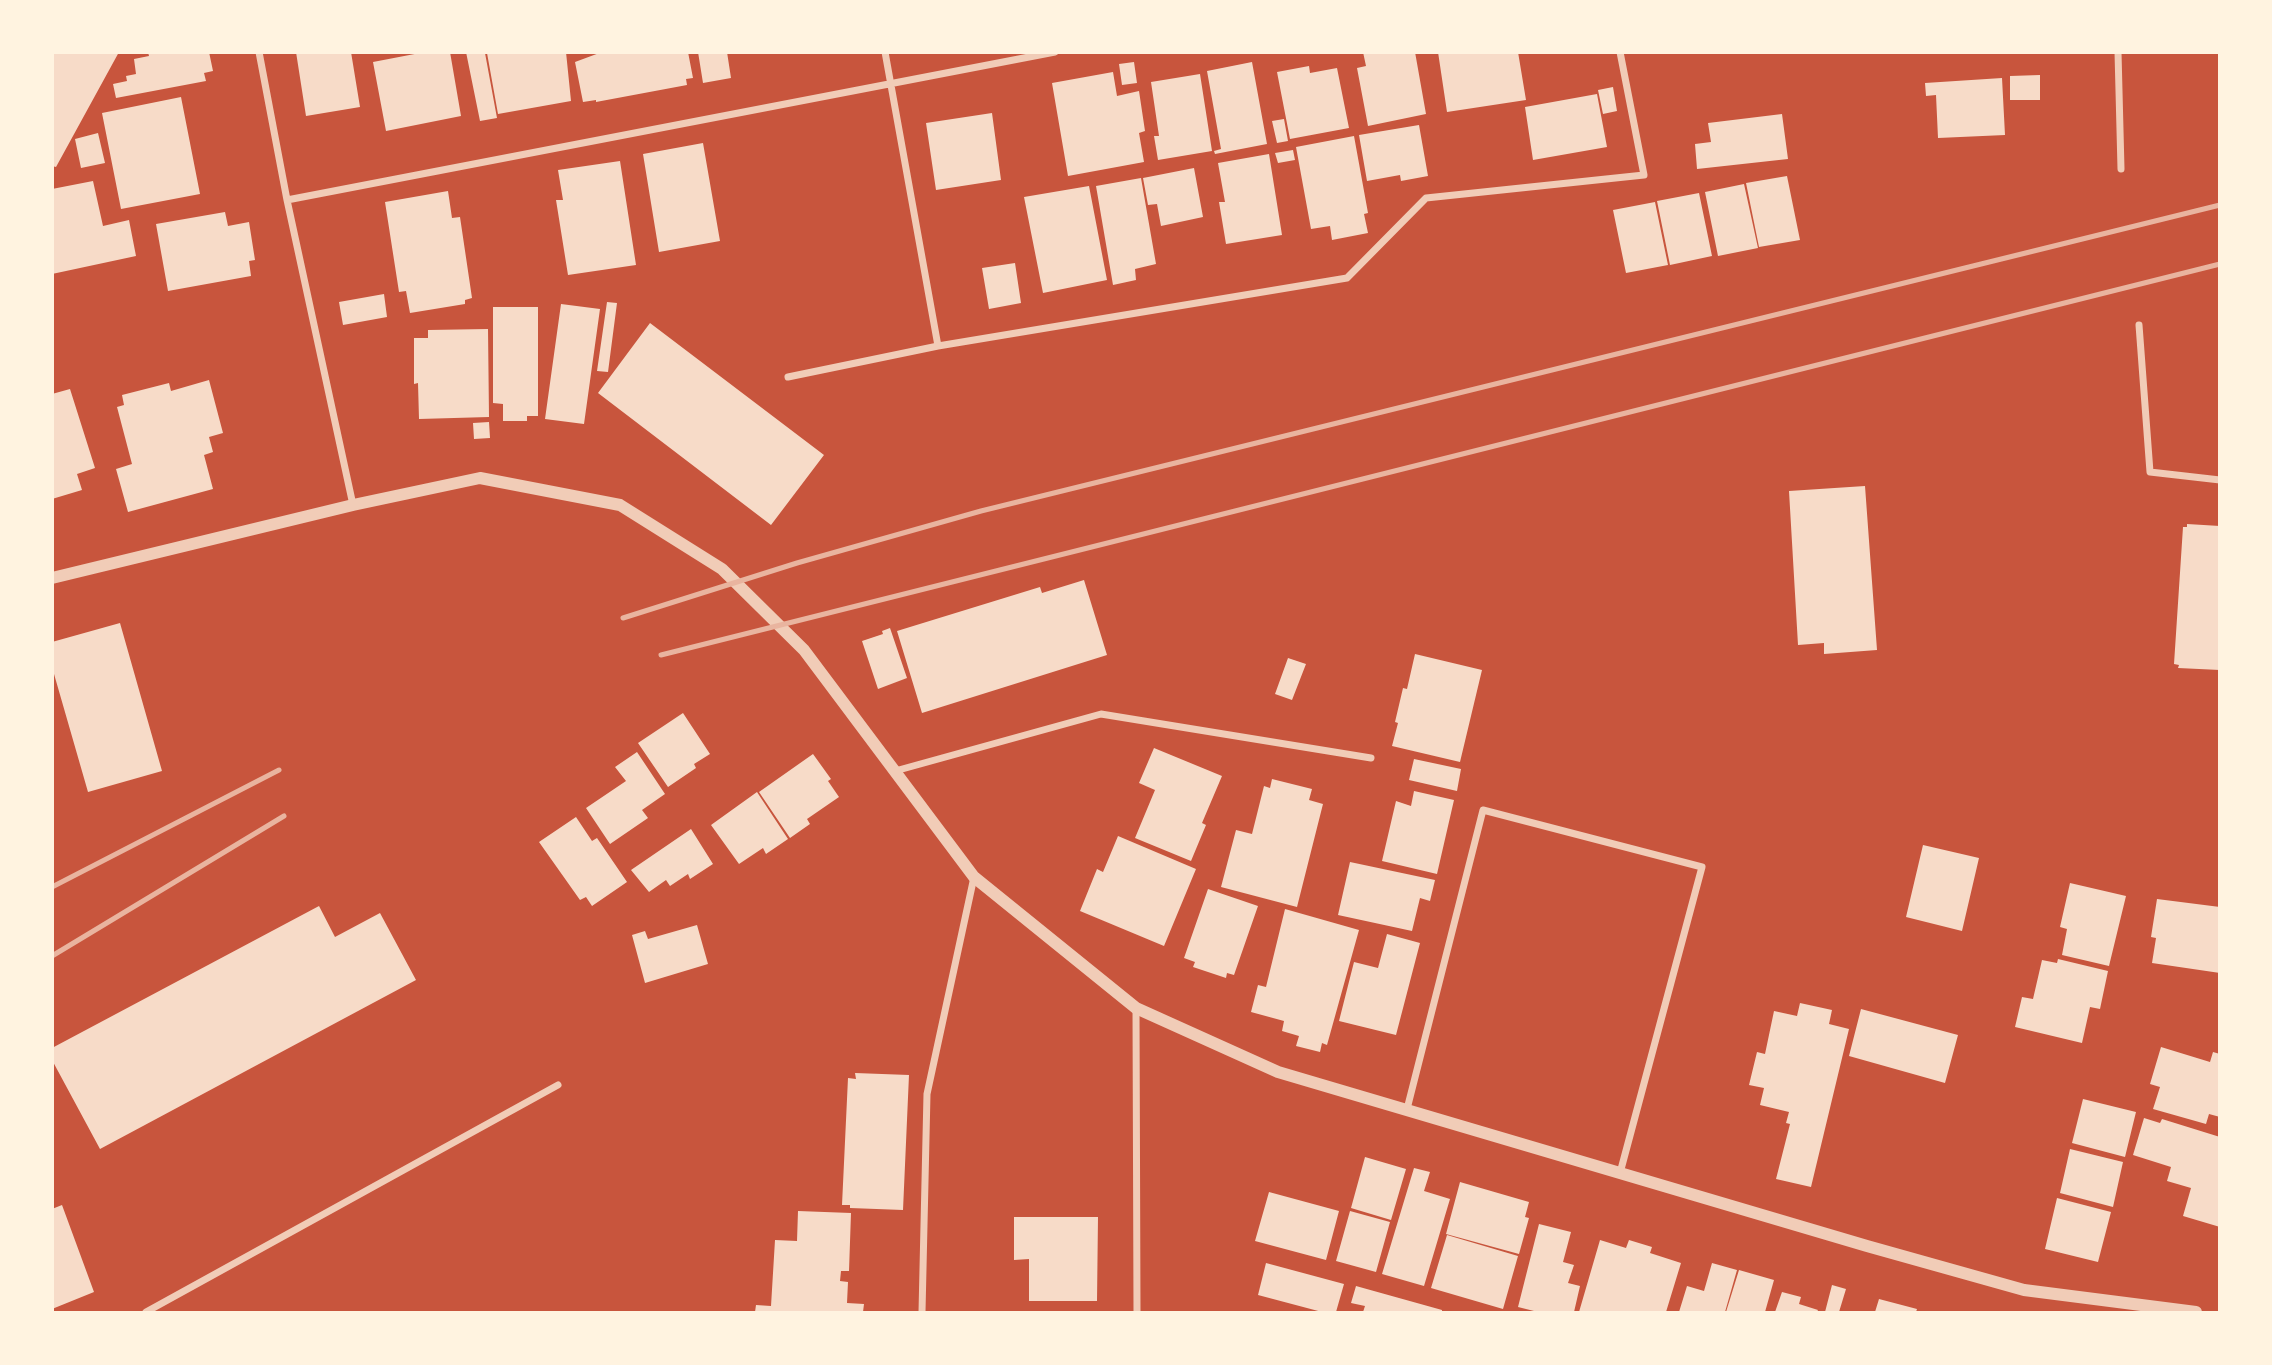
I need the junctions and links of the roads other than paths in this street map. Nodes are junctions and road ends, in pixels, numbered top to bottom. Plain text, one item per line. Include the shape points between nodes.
1 (260, 52) edge
2 (885, 52) edge
3 (1055, 52) edge
4 (1620, 52) edge
5 (2118, 52) edge
6 (891, 85) junction
7 (2120, 169) dead end
8 (287, 200) junction
9 (2139, 325) dead end
10 (939, 346) junction
11 (788, 377) dead end
12 (2220, 480) edge
13 (353, 505) junction
14 (52, 578) edge
15 (1371, 758) dead end
16 (895, 771) junction
17 (974, 877) junction
18 (1136, 1009) junction
19 (558, 1085) dead end
20 (1407, 1109) junction
21 (1620, 1173) junction
22 (146, 1312) edge
23 (922, 1312) edge
24 (1137, 1312) edge
25 (2196, 1312) edge

1 - 8 street
2 - 6 street
3 - 6 street
4 - 10 street via 1644,175 1426,198 1347,278
5 - 7 street
6 - 8 street
6 - 10 street
8 - 13 street
9 - 12 street via 2150,472
10 - 11 street
13 - 14 street
13 - 16 street via 480,478 621,505 722,569 804,650
15 - 16 street via 1101,714
16 - 17 street
17 - 18 street
17 - 23 street via 927,1094
18 - 20 street via 1278,1072
18 - 24 street
19 - 22 street
20 - 21 street
20 - 21 street via 1483,810 1702,866
21 - 25 street via 2024,1290

